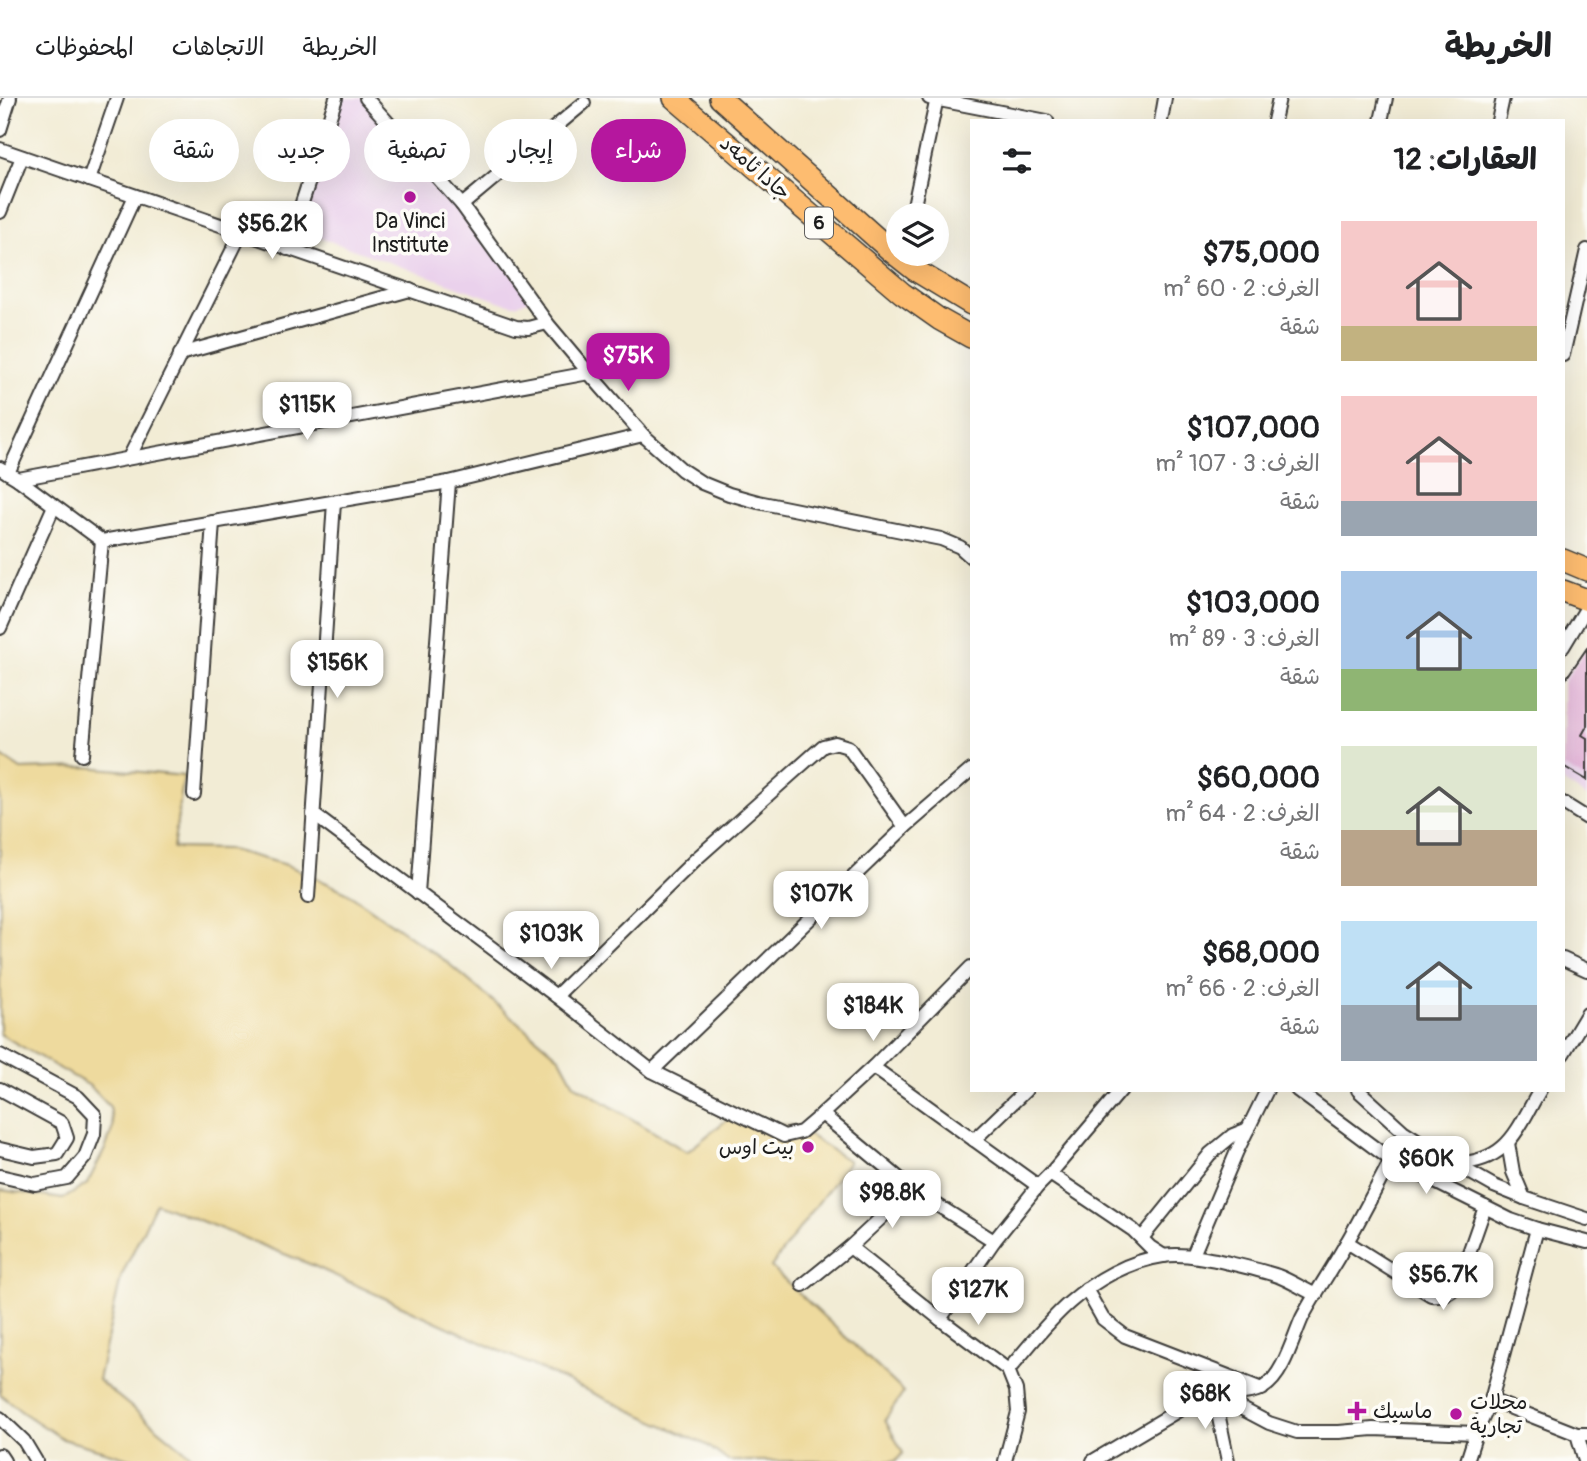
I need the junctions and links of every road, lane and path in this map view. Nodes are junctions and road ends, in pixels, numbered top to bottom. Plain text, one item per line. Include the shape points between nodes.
1 (10, 98) edge
2 (117, 98) edge
3 (336, 98) edge
4 (366, 98) edge
5 (674, 98) edge
6 (720, 98) edge
7 (934, 98) edge
8 (1165, 98) edge
9 (1279, 98) edge
10 (1386, 98) edge
11 (1503, 98) edge
12 (584, 103) dead end
13 (1038, 119) edge
14 (1161, 119) edge
15 (1274, 119) edge
16 (1381, 119) edge
17 (1498, 119) edge
18 (0, 130) edge
19 (0, 149) edge
20 (22, 157) junction
21 (89, 180) junction
22 (135, 196) junction
23 (914, 203) edge
24 (462, 205) junction
25 (0, 212) edge
26 (241, 233) junction
27 (886, 241) edge
28 (287, 249) junction
29 (1587, 250) edge
30 (917, 266) edge
31 (410, 290) junction
32 (970, 303) edge
33 (547, 323) junction
34 (970, 336) edge
35 (1565, 346) edge
36 (180, 354) junction
37 (589, 373) junction
38 (643, 435) junction
39 (129, 458) junction
40 (9, 473) edge
41 (449, 482) junction
42 (334, 502) junction
43 (54, 506) junction
44 (214, 522) junction
45 (102, 541) junction
46 (970, 555) edge
47 (1565, 561) edge
48 (1587, 570) edge
49 (1565, 592) edge
50 (1587, 600) edge
51 (1587, 607) edge
52 (0, 628) edge
53 (1565, 644) edge
54 (82, 755) dead end
55 (970, 771) edge
56 (194, 794) dead end
57 (1565, 804) edge
58 (313, 814) junction
59 (1587, 818) edge
60 (905, 827) junction
61 (418, 893) junction
62 (308, 897) dead end
63 (1565, 960) edge
64 (970, 968) edge
65 (1587, 970) edge
66 (556, 996) junction
67 (1587, 1014) edge
68 (1565, 1051) edge
69 (0, 1055) edge
70 (873, 1067) junction
71 (652, 1071) junction
72 (0, 1089) edge
73 (1024, 1092) edge
74 (1119, 1092) edge
75 (1266, 1092) edge
76 (1300, 1092) edge
77 (1360, 1092) edge
78 (1540, 1092) edge
79 (822, 1114) junction
80 (1248, 1129) junction
81 (974, 1140) junction
82 (1508, 1143) junction
83 (0, 1149) edge
84 (1391, 1160) junction
85 (1455, 1164) junction
86 (1050, 1174) junction
87 (0, 1176) edge
88 (1038, 1186) junction
89 (912, 1189) junction
90 (1524, 1198) junction
91 (1485, 1207) junction
92 (1587, 1219) edge
93 (1537, 1229) junction
94 (1142, 1238) junction
95 (994, 1241) junction
96 (1347, 1242) junction
97 (1587, 1242) edge
98 (850, 1247) junction
99 (1193, 1255) junction
100 (1164, 1256) junction
101 (803, 1285) dead end
102 (1086, 1289) junction
103 (1316, 1295) junction
104 (940, 1319) junction
105 (1008, 1370) junction
106 (1262, 1389) junction
107 (1214, 1394) junction
108 (1491, 1400) junction
109 (0, 1418) edge
110 (1476, 1433) junction
111 (1582, 1434) edge
112 (0, 1455) edge
113 (4, 1461) edge
114 (36, 1461) edge
115 (1005, 1461) edge
116 (1093, 1461) edge
117 (1228, 1461) edge
118 (1467, 1461) edge
119 (1585, 1461) edge

1 - 18 street
2 - 21 street
3 - 28 street
4 - 24 street
5 - 34 main road, جادا ئامەد / 6 via 894,286
6 - 27 main road, جادا ئامەد / 6
7 - 13 street
7 - 23 street
8 - 14 street
9 - 15 street
10 - 16 street
11 - 17 street
12 - 24 street
19 - 20 street
20 - 21 street
20 - 25 street
21 - 22 street
22 - 26 street
22 - 40 street
24 - 33 street
26 - 28 street
26 - 36 street
28 - 31 street
29 - 35 street
30 - 32 main road, جادا ئامەد / 6
31 - 33 street via 516,327
31 - 36 street
33 - 37 street
36 - 39 street
37 - 38 street
37 - 39 street
38 - 41 street
38 - 46 street via 682,470 729,494 941,539
39 - 40 street
40 - 43 street
41 - 42 street
41 - 61 street
42 - 44 street
42 - 58 street
43 - 45 street
43 - 52 street
44 - 45 street
44 - 56 street
45 - 54 street
47 - 48 main road
49 - 50 main road
51 - 53 street
55 - 60 street
57 - 59 street
58 - 61 street
58 - 62 street
60 - 66 street via 848,747 835,743 823,747 696,859
60 - 71 street
61 - 66 street
63 - 65 street
64 - 70 street
66 - 71 street
67 - 68 street
69 - 87 street via 78,1097 94,1115 94,1134 85,1157 67,1178 35,1184
70 - 79 street
70 - 81 street
71 - 79 street via 783,1136 802,1132
72 - 83 street via 62,1123 67,1138 57,1154 46,1156
73 - 81 street
74 - 86 street
75 - 80 street
76 - 84 street
77 - 85 street via 1403,1131
78 - 82 street
79 - 89 street
80 - 94 street via 1210,1154
80 - 99 street
81 - 88 street
82 - 85 street via 1484,1159
82 - 90 street
84 - 91 street
84 - 96 street
85 - 90 street
86 - 88 street
86 - 94 street
88 - 95 street
89 - 95 street
89 - 98 street
90 - 92 street
91 - 93 street
91 - 96 street via 1458,1283 1439,1296 1423,1291
93 - 97 street
93 - 108 street
94 - 100 street
95 - 104 street
96 - 103 street
98 - 101 street
98 - 104 street
99 - 100 street
99 - 103 street via 1268,1273
100 - 102 street via 1110,1274
102 - 105 street
102 - 106 street via 1103,1319 1125,1336
103 - 106 street via 1276,1376
104 - 105 street
105 - 115 street via 1017,1390 1018,1412
106 - 107 street
107 - 110 street via 1297,1432
107 - 116 street via 1190,1402
107 - 117 street
108 - 110 street
108 - 111 street
109 - 114 street via 24,1441
110 - 118 street
111 - 119 street
112 - 113 street

